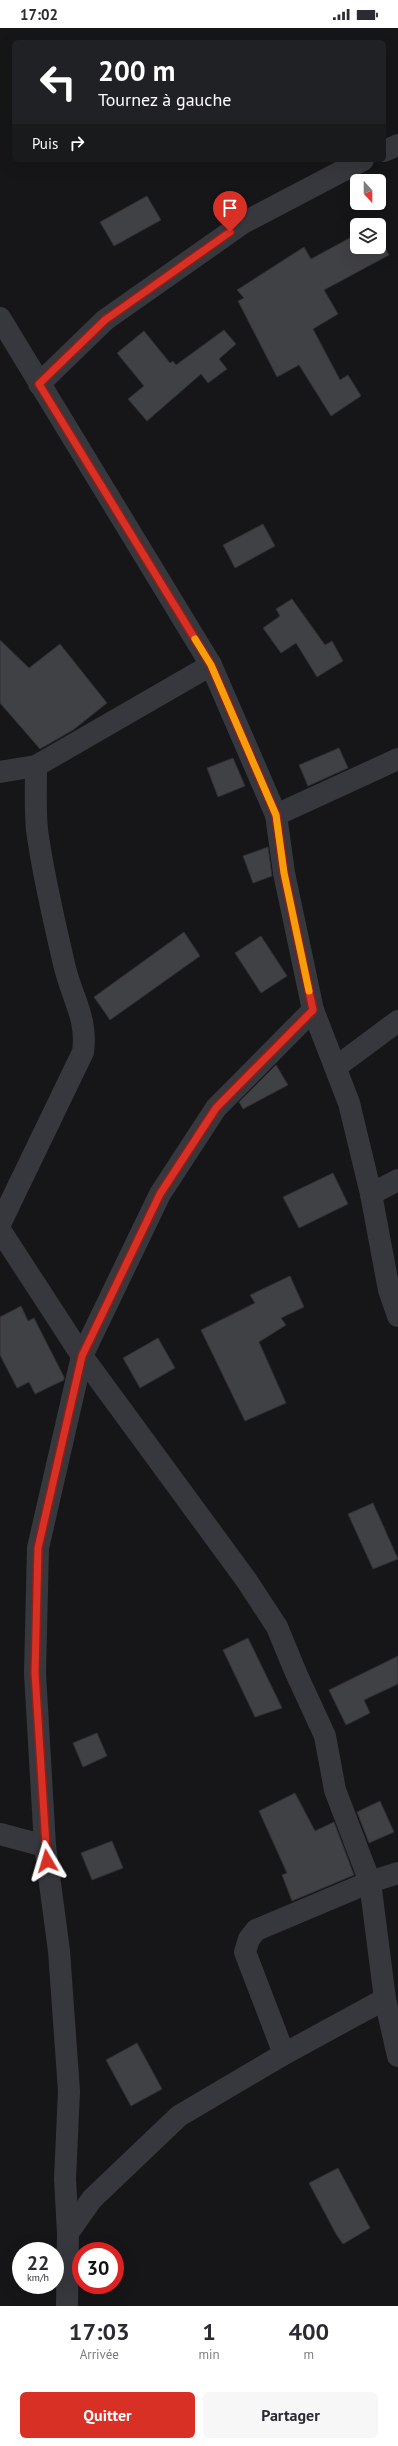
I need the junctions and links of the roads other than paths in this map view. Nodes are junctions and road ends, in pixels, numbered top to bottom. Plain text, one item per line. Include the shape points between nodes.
1 (398, 145) edge
2 (386, 150) edge
3 (359, 162) edge
4 (0, 318) edge
5 (39, 384) junction
6 (211, 665) junction
7 (398, 759) edge
8 (36, 766) junction
9 (0, 772) edge
10 (276, 815) junction
11 (313, 1010) junction
12 (398, 1021) edge
13 (336, 1067) junction
14 (398, 1180) edge
15 (371, 1194) junction
16 (0, 1224) edge
17 (0, 1230) edge
18 (398, 1316) edge
19 (82, 1356) junction
20 (0, 1834) edge
21 (44, 1846) junction
22 (398, 1873) edge
23 (370, 1882) junction
24 (385, 1999) junction
25 (284, 2054) junction
26 (398, 2056) edge
27 (68, 2233) junction
28 (67, 2306) edge

1 - 2 street
3 - 5 street via 243,223 105,320
4 - 5 street
5 - 6 street
6 - 8 street
6 - 10 street
7 - 10 street
8 - 9 street
8 - 16 street via 37,829 49,896 67,981 83,1022 85,1036 83,1052
10 - 11 street via 284,873
11 - 13 street
11 - 19 street via 216,1108 160,1194
12 - 13 street
13 - 15 street via 349,1103
14 - 15 street
15 - 18 street via 389,1290
17 - 19 street
19 - 21 street via 38,1548 35,1673
19 - 23 street via 242,1574 277,1627 325,1736 335,1790
20 - 21 street
21 - 27 street via 60,1951 69,2091 65,2179
22 - 23 street
23 - 24 street
23 - 25 street via 256,1930 248,1939 245,1952
24 - 25 street
24 - 26 street
25 - 27 street via 179,2116 92,2199
27 - 28 street

